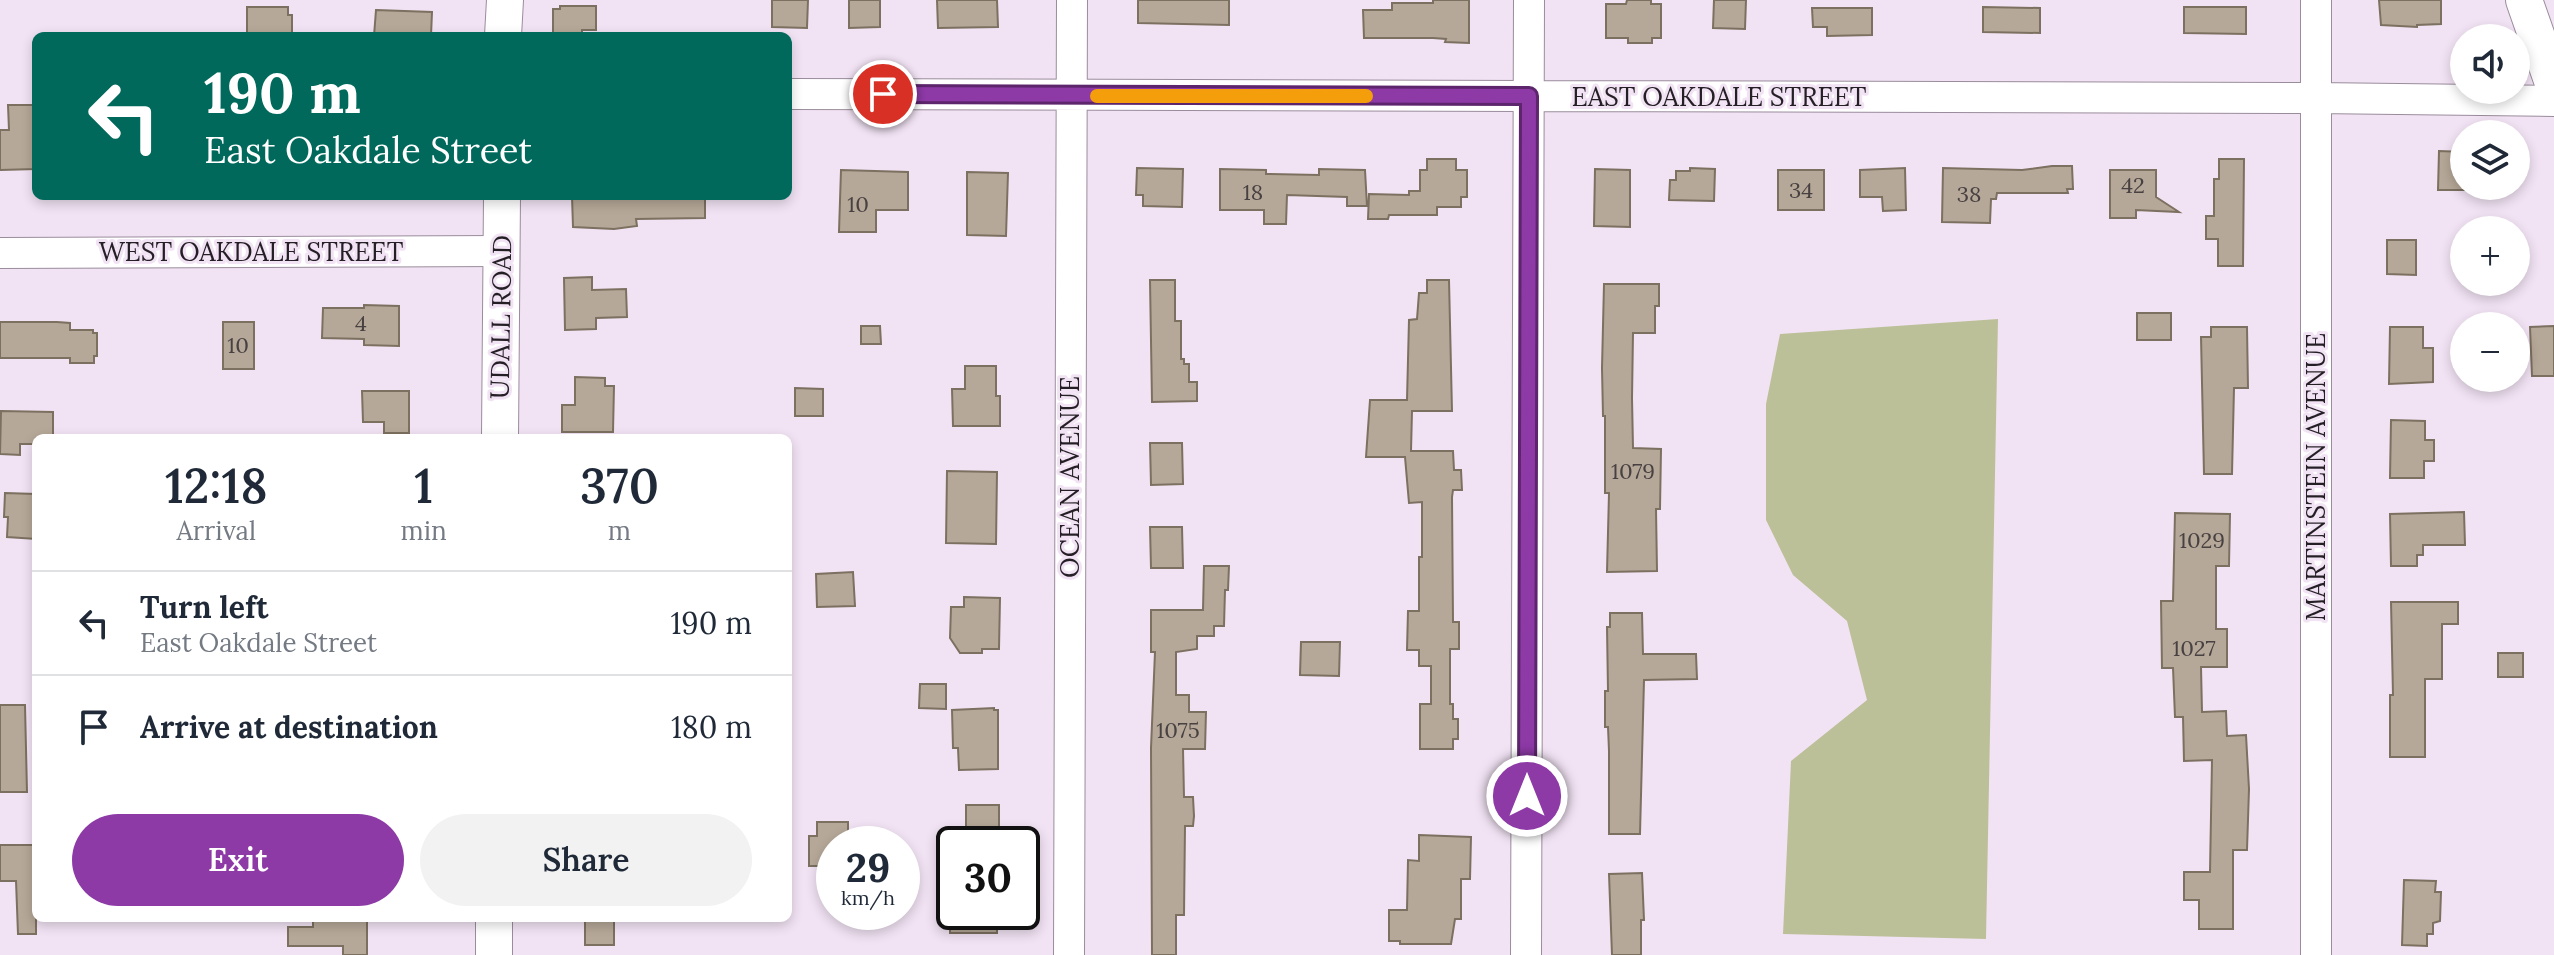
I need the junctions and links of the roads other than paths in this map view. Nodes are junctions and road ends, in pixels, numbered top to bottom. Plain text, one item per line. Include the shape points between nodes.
1 (505, 0) edge
2 (1072, 0) edge
3 (1529, 0) edge
4 (2316, 0) edge
5 (2524, 0) edge
6 (503, 32) edge
7 (2554, 86) edge
8 (792, 94) edge
9 (1072, 96) junction
10 (1529, 96) junction
11 (2316, 98) junction
12 (2554, 101) edge
13 (502, 200) edge
14 (503, 251) junction
15 (0, 253) edge
16 (500, 434) edge
17 (494, 922) edge
18 (494, 955) edge
19 (1069, 955) edge
20 (1526, 955) edge
21 (2316, 955) edge

1 - 6 street
2 - 9 street, OCEAN AVENUE
3 - 10 street
4 - 11 street, MARTINSTEIN AVENUE
5 - 7 street
8 - 9 street, EAST OAKDALE STREET
9 - 10 street, EAST OAKDALE STREET
9 - 19 street, OCEAN AVENUE
10 - 11 street, EAST OAKDALE STREET
10 - 20 street
11 - 12 street, EAST OAKDALE STREET
11 - 21 street, MARTINSTEIN AVENUE
13 - 14 street, UDALL ROAD
14 - 15 street, WEST OAKDALE STREET
14 - 16 street, UDALL ROAD
17 - 18 street

